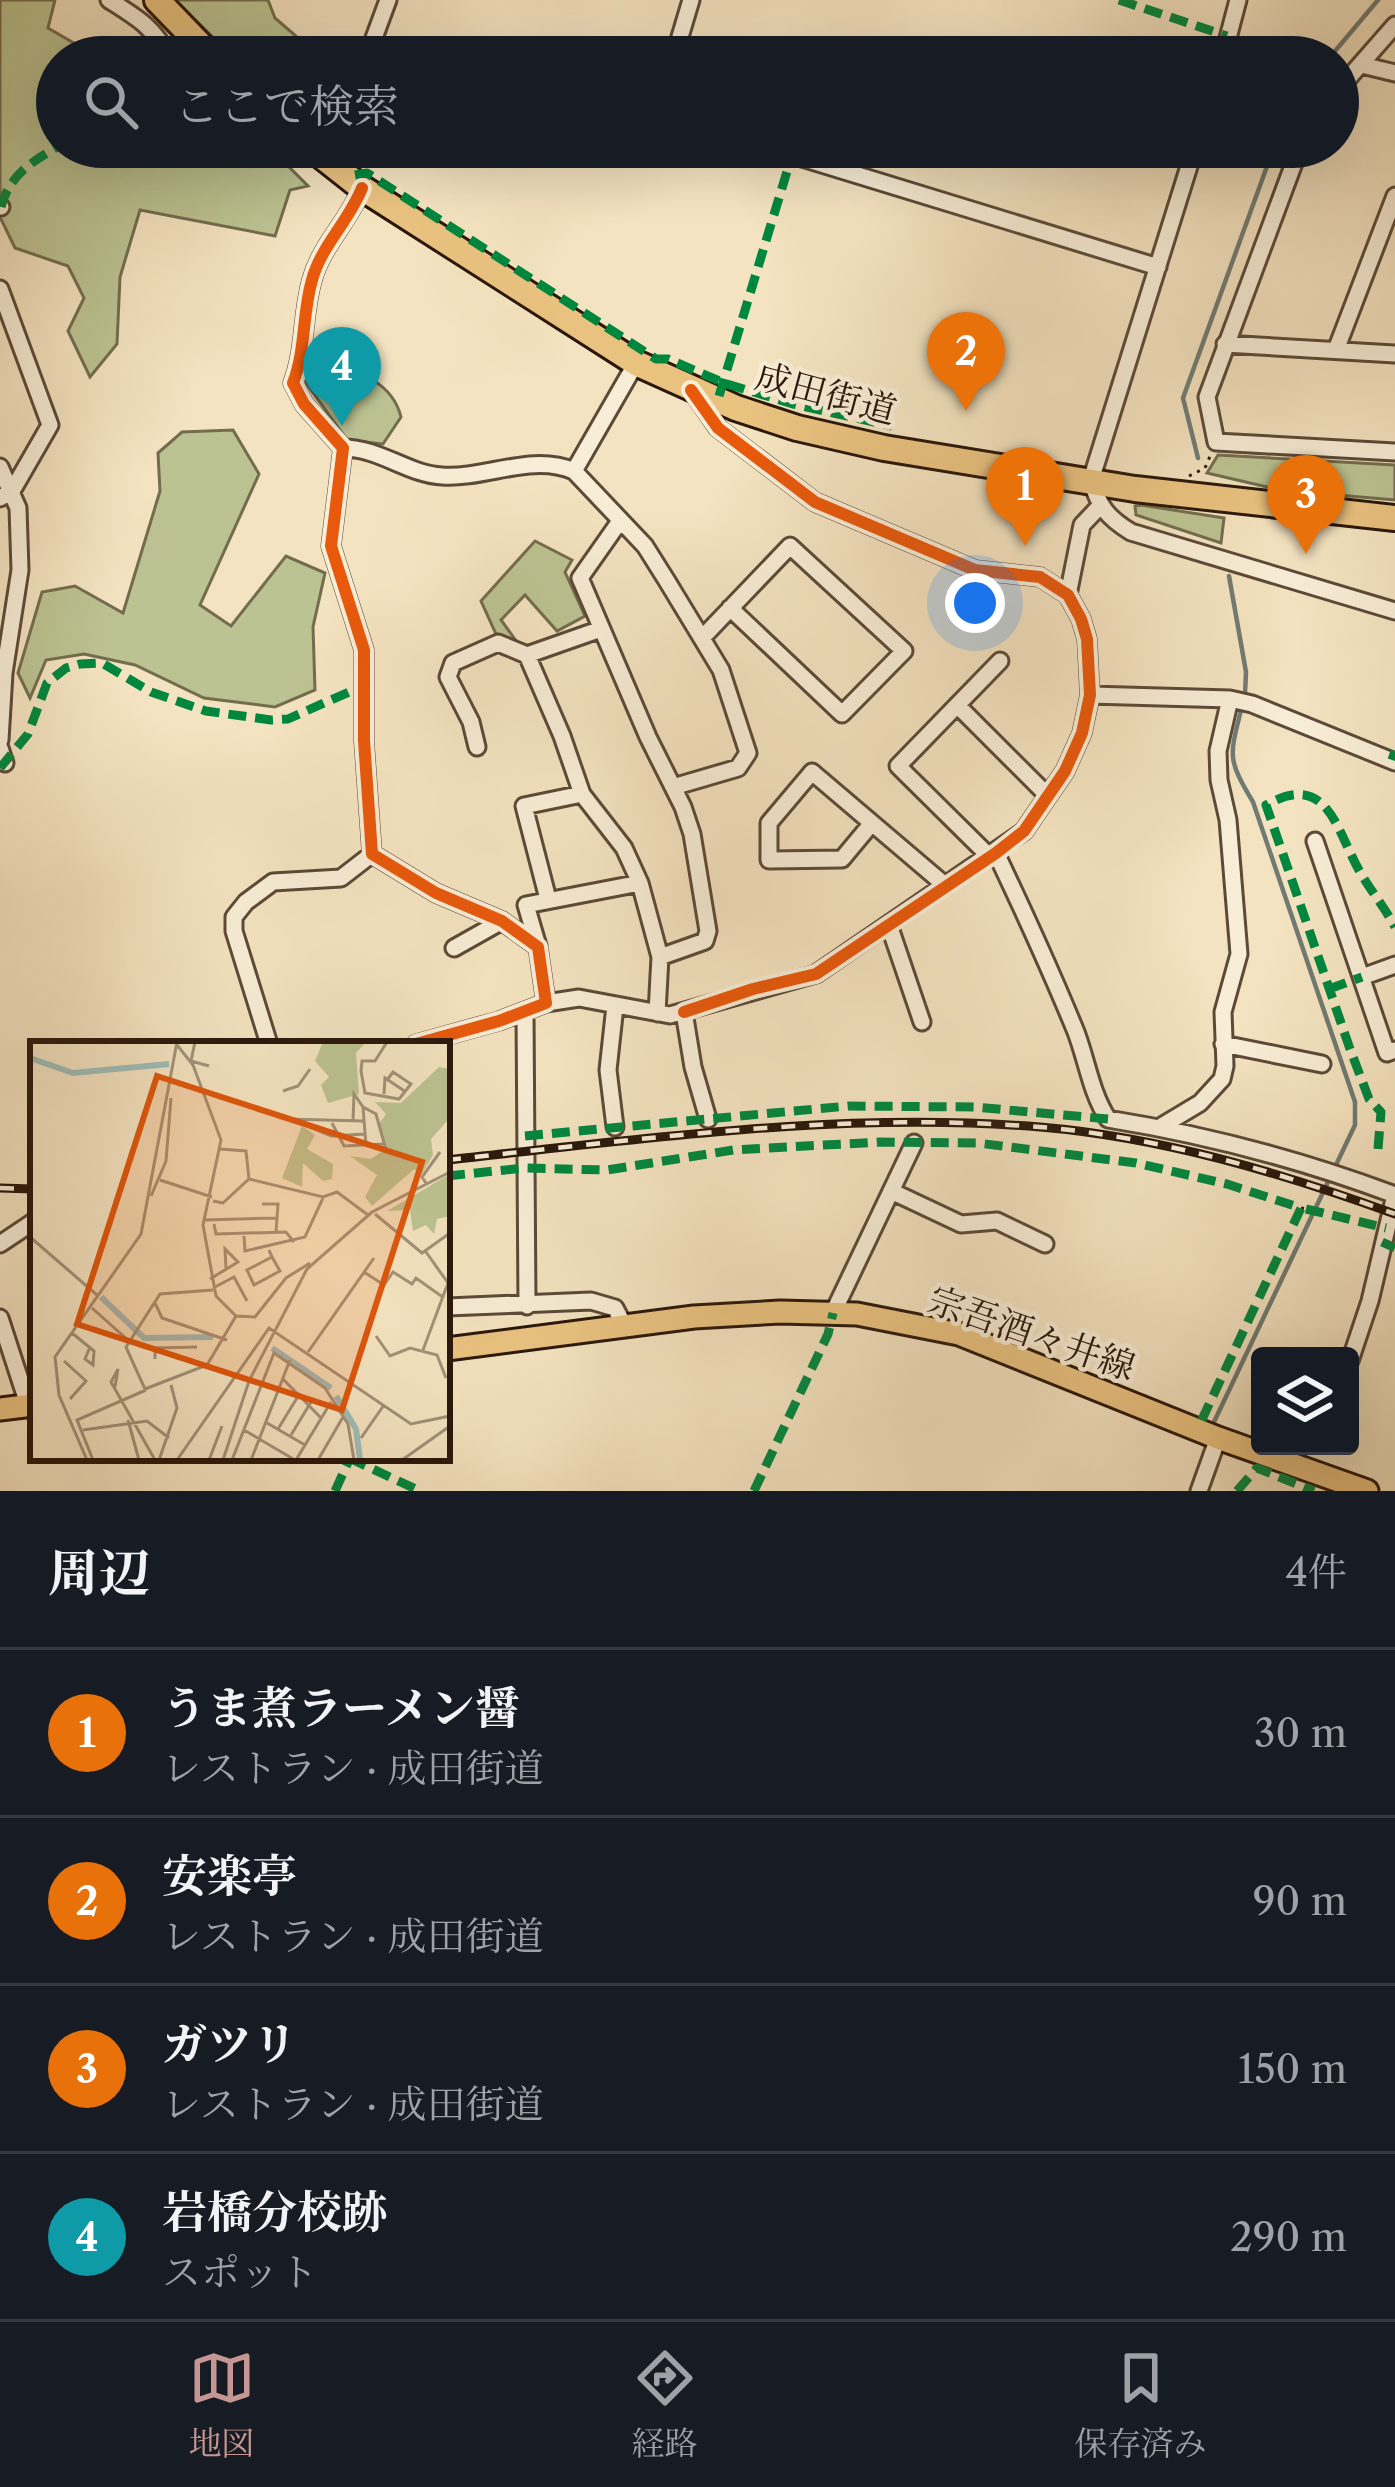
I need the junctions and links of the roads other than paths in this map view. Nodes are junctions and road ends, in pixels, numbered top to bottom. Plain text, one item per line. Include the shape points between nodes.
1 (109, 0) edge
2 (157, 0) edge
3 (388, 0) edge
4 (691, 0) edge
5 (1238, 0) edge
6 (1395, 25) edge
7 (159, 36) edge
8 (192, 36) edge
9 (375, 36) edge
10 (680, 36) edge
11 (1229, 36) edge
12 (1362, 65) junction
13 (1359, 67) edge
14 (1395, 73) edge
15 (348, 168) edge
16 (835, 168) edge
17 (1189, 168) edge
18 (1292, 168) edge
19 (362, 188) junction
20 (1395, 196) edge
21 (1377, 243) junction
22 (1395, 248) edge
23 (1158, 267) junction
24 (0, 289) edge
25 (4, 314) edge
26 (1226, 344) junction
27 (1336, 350) junction
28 (1395, 354) edge
29 (636, 363) junction
30 (691, 389) junction
31 (343, 448) junction
32 (1395, 452) edge
33 (0, 467) edge
34 (574, 471) junction
35 (1091, 480) junction
36 (6, 495) edge
37 (1100, 506) junction
38 (1395, 518) edge
39 (620, 521) junction
40 (1068, 595) junction
41 (730, 608) junction
42 (1395, 611) edge
43 (601, 629) junction
44 (702, 638) junction
45 (527, 655) junction
46 (1000, 661) dead end
47 (2, 672) edge
48 (1090, 694) junction
49 (1230, 699) junction
50 (957, 705) junction
51 (477, 746) dead end
52 (2, 750) edge
53 (1395, 762) edge
54 (673, 787) junction
55 (582, 794) junction
56 (1048, 796) junction
57 (872, 823) junction
58 (1315, 841) dead end
59 (372, 854) junction
60 (993, 855) junction
61 (640, 883) junction
62 (946, 886) junction
63 (548, 899) junction
64 (502, 921) junction
65 (889, 925) junction
66 (538, 946) junction
67 (454, 948) dead end
68 (660, 957) junction
69 (1395, 965) edge
70 (1362, 977) junction
71 (546, 1003) junction
72 (614, 1006) junction
73 (525, 1012) junction
74 (684, 1012) junction
75 (657, 1013) junction
76 (922, 1022) dead end
77 (267, 1041) edge
78 (426, 1041) edge
79 (1223, 1044) junction
80 (1395, 1050) edge
81 (1322, 1064) dead end
82 (708, 1119) dead end
83 (615, 1127) dead end
84 (1159, 1127) junction
85 (914, 1143) dead end
86 (891, 1190) junction
87 (1395, 1195) edge
88 (30, 1224) edge
89 (0, 1244) edge
90 (1045, 1244) dead end
91 (450, 1306) edge
92 (527, 1306) junction
93 (833, 1313) junction
94 (0, 1318) edge
95 (625, 1327) junction
96 (1355, 1347) edge
97 (450, 1349) edge
98 (30, 1398) edge
99 (0, 1399) edge
100 (0, 1409) edge
101 (1218, 1438) junction
102 (1251, 1445) edge
103 (1290, 1455) edge
104 (1199, 1491) edge
105 (1367, 1491) edge

1 - 7 street
2 - 8 highway
3 - 9 street
4 - 10 street
5 - 11 street
6 - 12 street
12 - 13 street
12 - 14 street
15 - 19 highway, 成田街道
16 - 23 street
17 - 23 street
18 - 26 street
19 - 29 highway, 成田街道
19 - 31 street via 316,267 304,355 292,383
20 - 21 street
21 - 22 street
21 - 27 street
23 - 35 street
24 - 25 street
25 - 36 street via 50,425
26 - 27 street
26 - 32 street via 1207,397 1216,442
27 - 28 street
29 - 30 highway, 成田街道
29 - 34 street
30 - 35 highway, 成田街道 via 840,438
30 - 40 street via 718,428 815,502 975,570 1040,577
31 - 34 street via 367,448 447,477 524,466
31 - 59 street via 332,546 364,650
33 - 36 street
34 - 39 street
35 - 37 street
35 - 38 highway, 成田街道
36 - 47 street via 18,508 20,570
37 - 40 street via 1082,525
37 - 42 street via 1132,532
39 - 43 street via 580,578
39 - 44 street via 645,546
40 - 48 street via 1087,640
41 - 41 street via 790,546 904,652 842,714
41 - 44 street
43 - 45 street
43 - 54 street
44 - 54 street via 748,753 738,767
45 - 51 street via 498,643 453,663 448,677
45 - 55 street
46 - 50 street
47 - 52 street
48 - 49 street
48 - 56 street via 1082,733
49 - 53 street
49 - 79 street via 1218,751 1238,954
50 - 56 street
50 - 60 street via 898,766
54 - 68 street via 692,834 708,931 697,947
55 - 61 street
55 - 63 street via 524,806
56 - 60 street
57 - 57 street via 812,772 769,823 769,860 842,859
57 - 62 street
58 - 70 street
59 - 64 street
59 - 77 street via 341,878 273,882 234,917
60 - 62 street
60 - 84 street via 1050,968 1098,1103 1108,1119
61 - 63 street
61 - 68 street
62 - 65 street
63 - 66 street via 526,905
64 - 66 street
64 - 67 street
65 - 74 street via 816,974
65 - 76 street
66 - 71 street
68 - 75 street
69 - 70 street
70 - 80 street via 1387,1053
71 - 72 street via 579,998
71 - 73 street
72 - 75 street
72 - 83 street via 608,1070
73 - 78 street
73 - 92 street
74 - 75 street
74 - 82 street
79 - 81 street
79 - 84 street via 1222,1079
84 - 87 street
85 - 86 street
86 - 90 street via 961,1224 997,1221
86 - 93 street
87 - 96 street
88 - 89 street
91 - 92 street
92 - 95 street via 591,1301 615,1308
93 - 95 main road, 宗吾酒々井線
93 - 101 main road, 宗吾酒々井線 via 958,1334
94 - 98 street
95 - 97 main road, 宗吾酒々井線
98 - 99 street
98 - 100 main road
101 - 102 main road, 宗吾酒々井線
101 - 104 street
103 - 105 main road, 宗吾酒々井線

